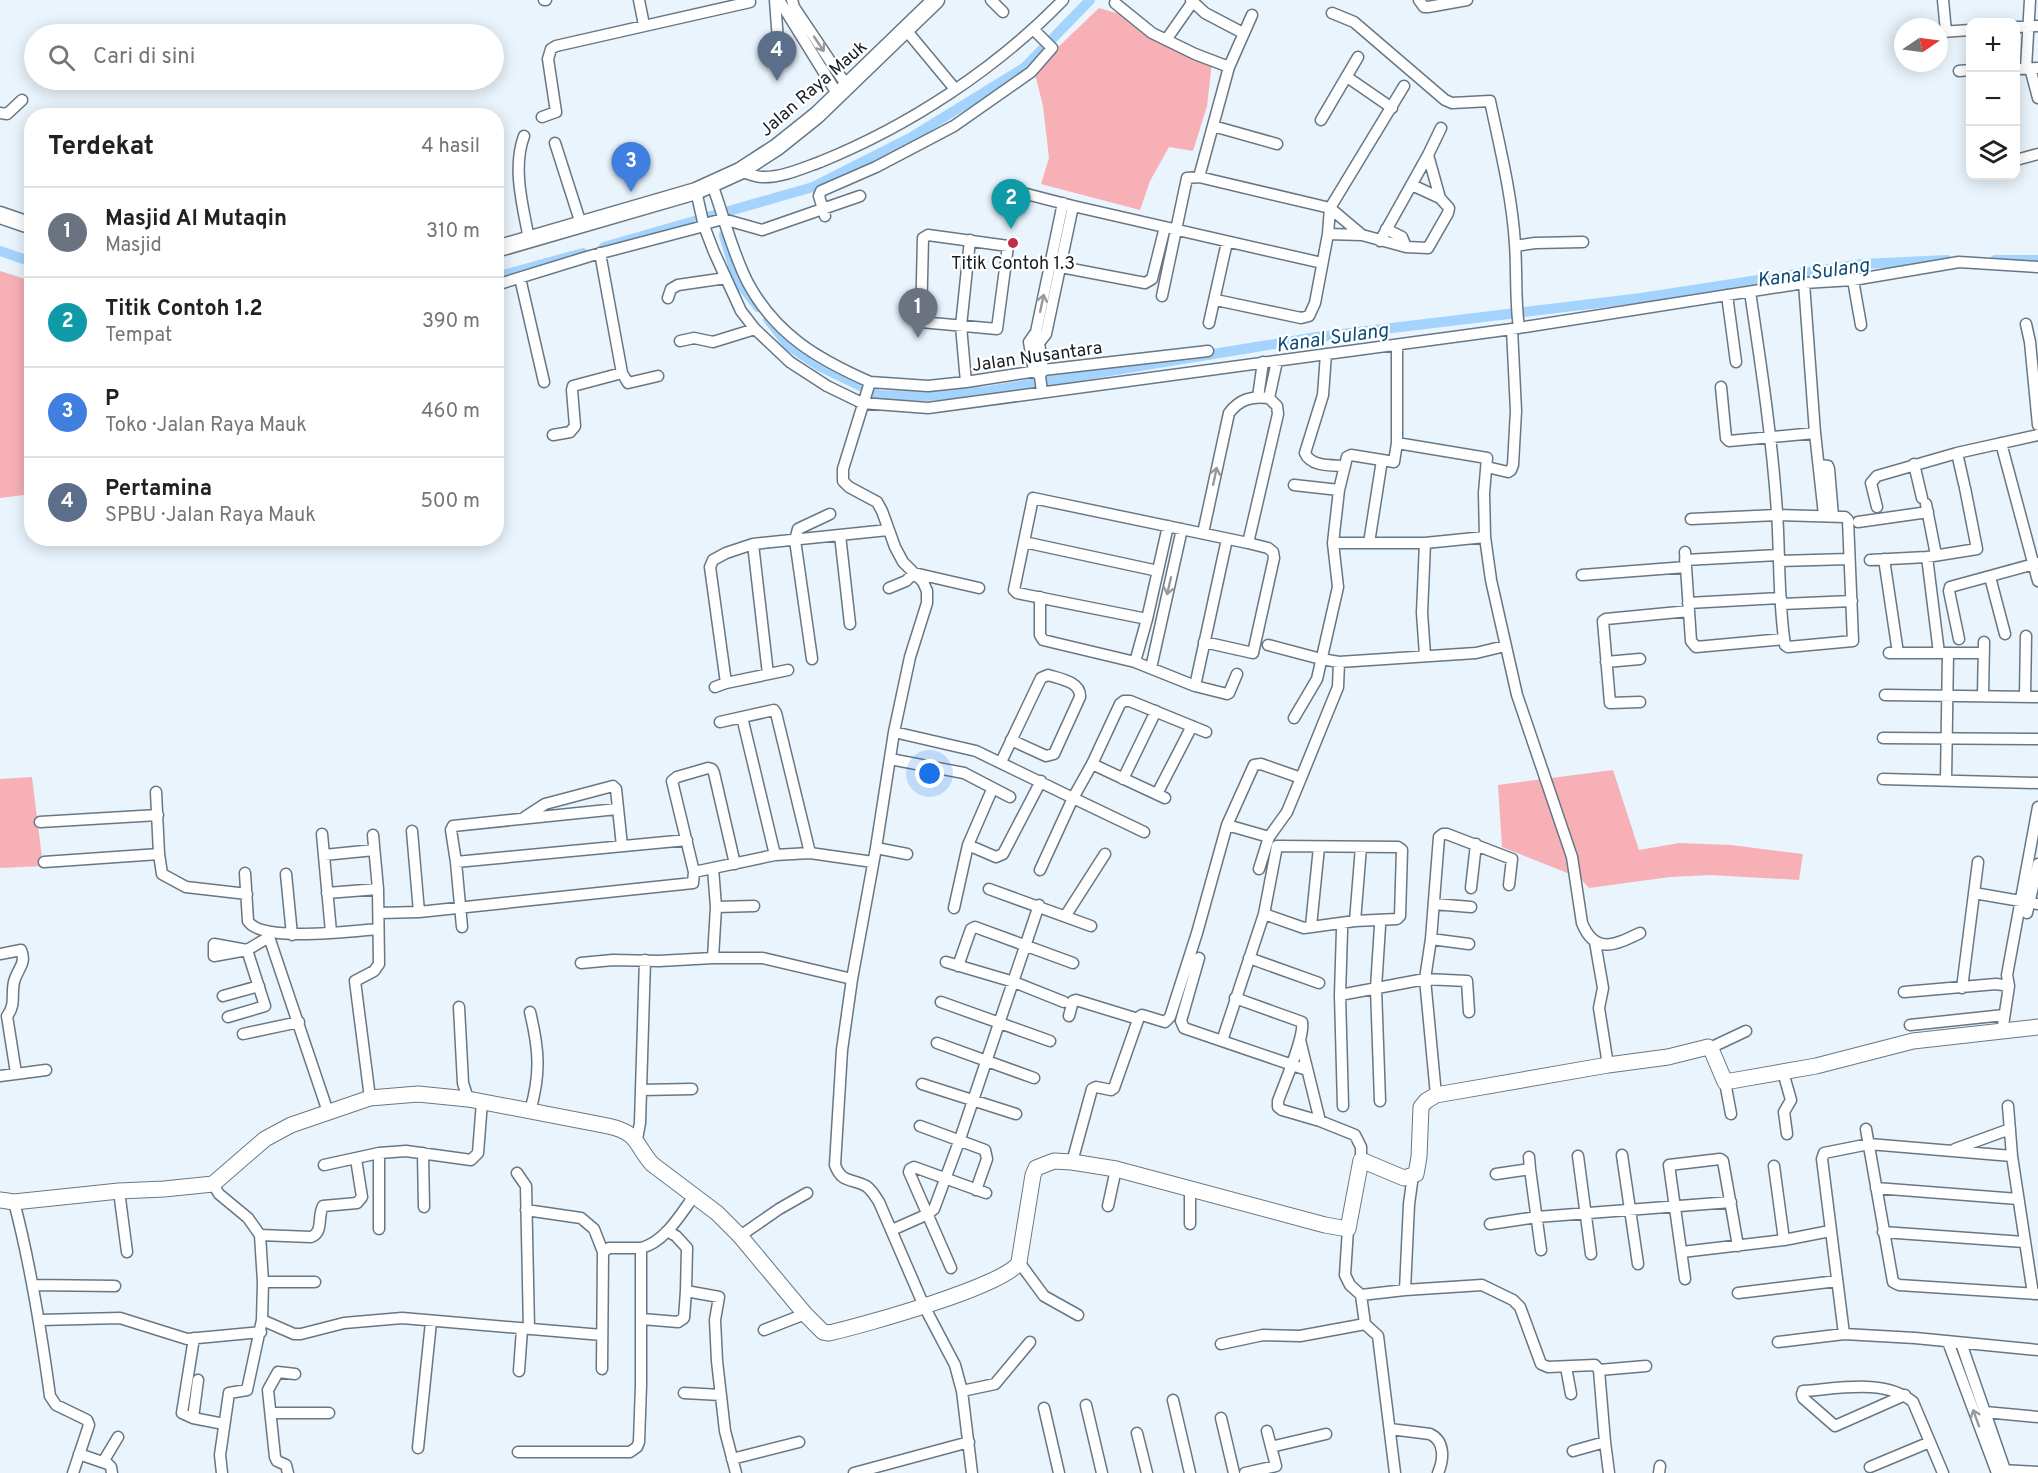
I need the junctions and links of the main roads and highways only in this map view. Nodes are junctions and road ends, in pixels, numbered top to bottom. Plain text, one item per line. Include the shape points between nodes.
1 (936, 0) edge
2 (0, 215) edge
3 (24, 223) edge
4 (504, 247) edge

1 - 4 main road, Jalan Raya Mauk via 843,91 777,147 714,190
2 - 3 main road

